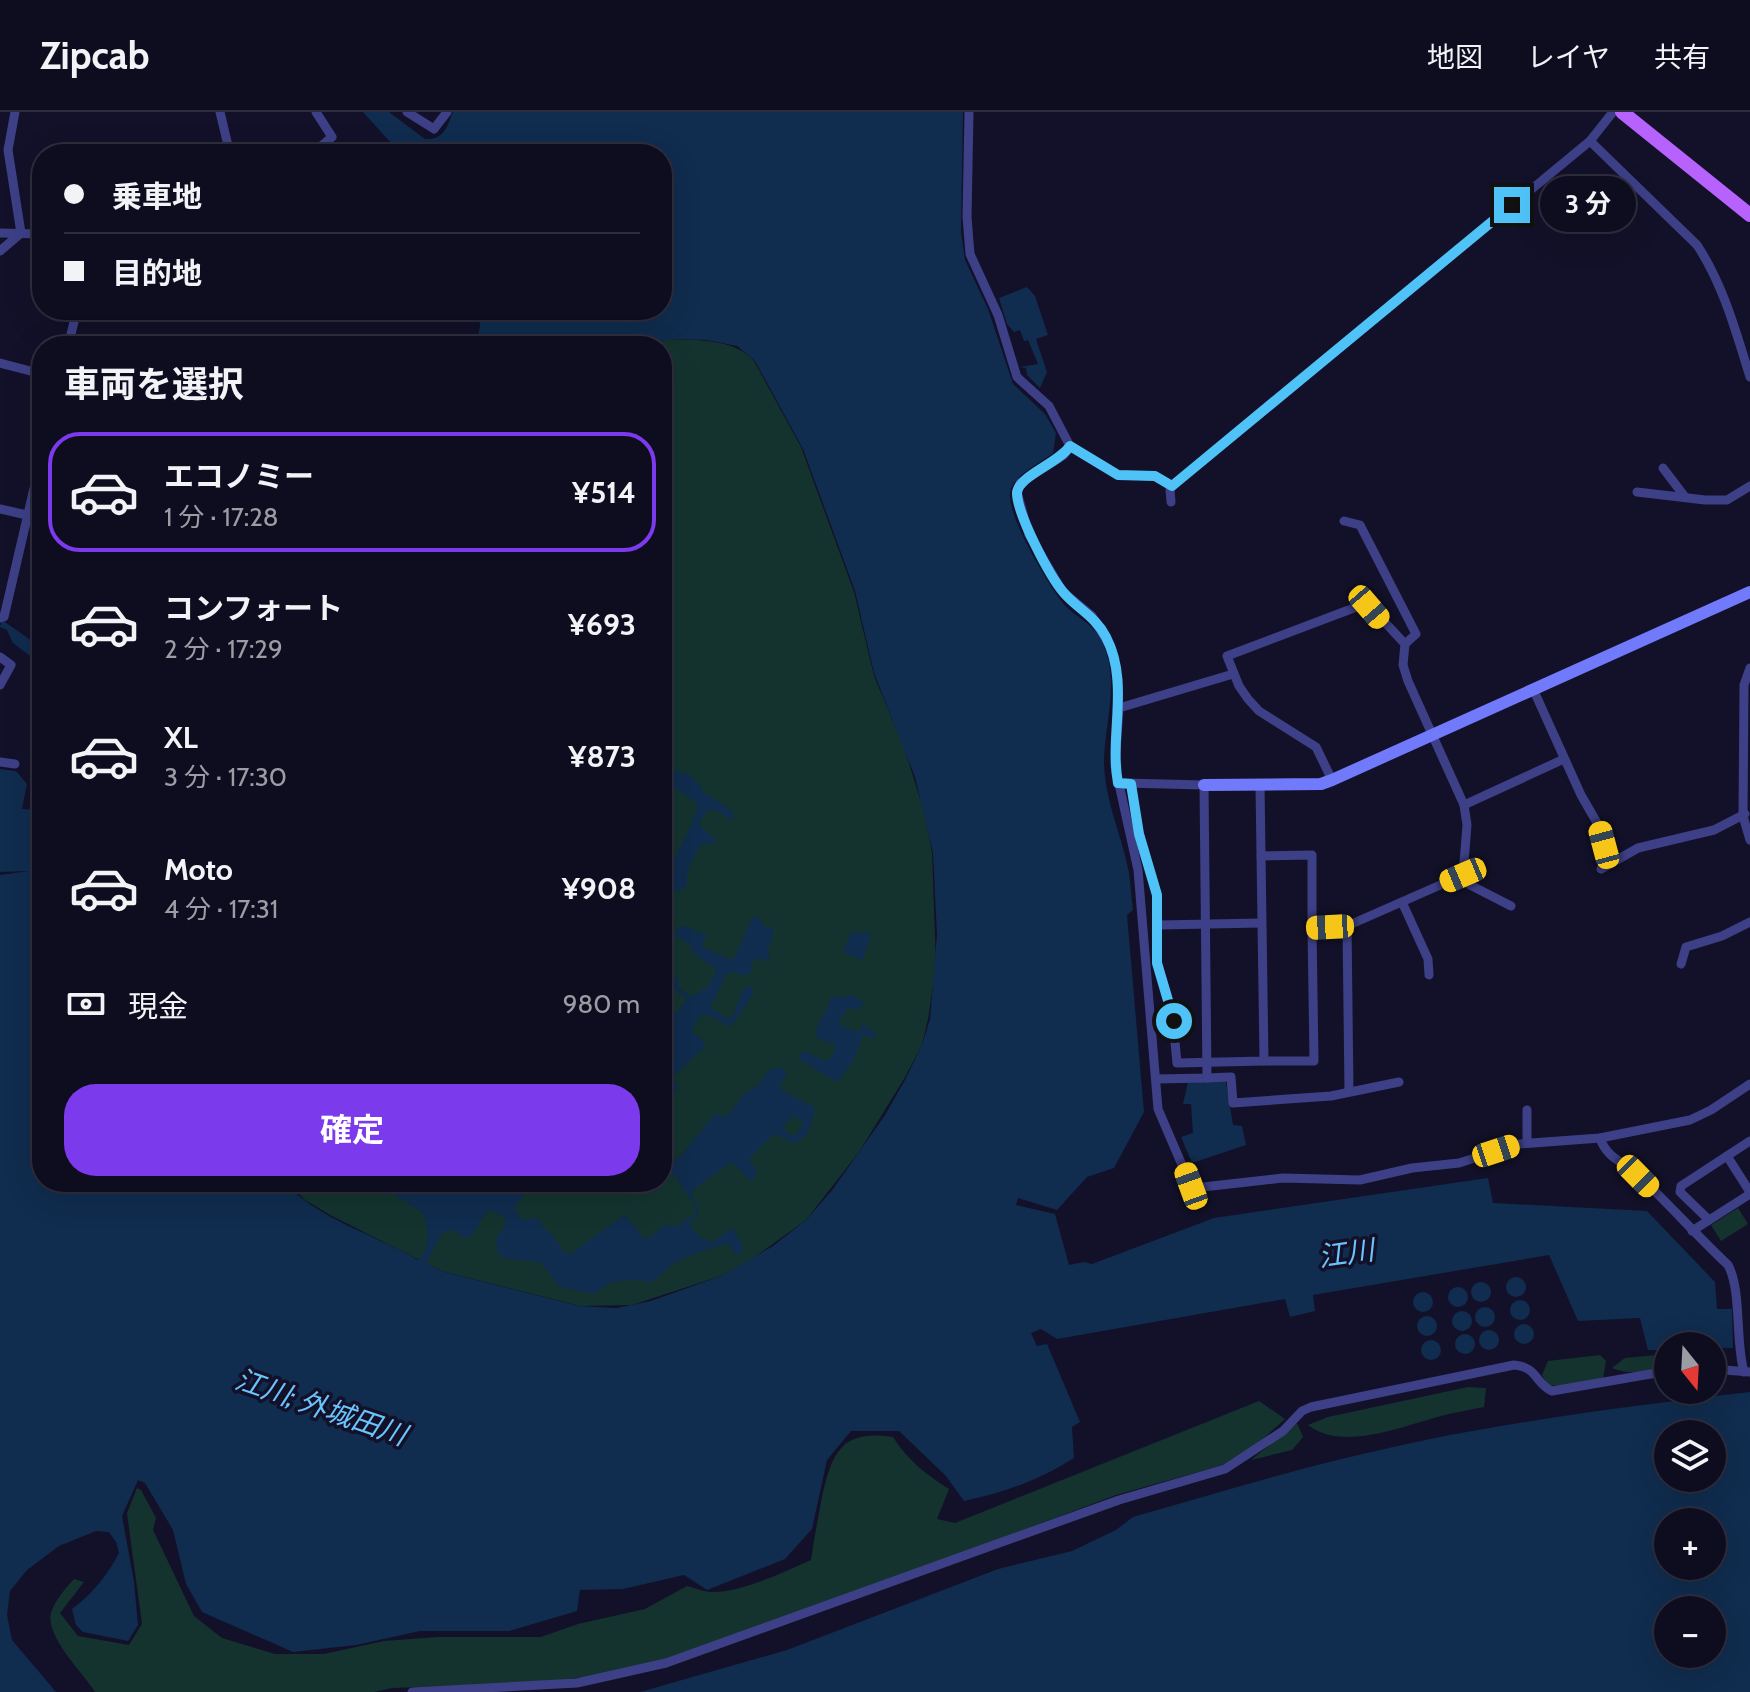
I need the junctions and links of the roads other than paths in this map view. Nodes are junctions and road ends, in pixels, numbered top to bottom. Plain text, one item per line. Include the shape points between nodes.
1 (15, 112) edge
2 (220, 112) edge
3 (316, 112) edge
4 (407, 112) edge
5 (447, 112) edge
6 (969, 112) edge
7 (1613, 112) edge
8 (1622, 112) edge
9 (1590, 141) junction
10 (228, 144) edge
11 (324, 144) edge
12 (1750, 215) edge
13 (0, 233) edge
14 (21, 233) junction
15 (32, 234) edge
16 (0, 251) edge
17 (1746, 352) edge
18 (0, 363) edge
19 (32, 371) edge
20 (1750, 377) edge
21 (1070, 446) junction
22 (1663, 468) dead end
23 (1172, 486) junction
24 (1750, 486) edge
25 (1637, 492) dead end
26 (32, 495) edge
27 (1685, 497) junction
28 (1171, 502) dead end
29 (0, 509) edge
30 (27, 515) junction
31 (1344, 521) dead end
32 (1750, 592) edge
33 (0, 618) edge
34 (1405, 644) junction
35 (0, 657) edge
36 (1750, 668) edge
37 (1233, 674) junction
38 (0, 685) edge
39 (1534, 691) junction
40 (1119, 708) junction
41 (1432, 737) junction
42 (1564, 759) junction
43 (0, 762) edge
44 (15, 764) dead end
45 (1332, 780) junction
46 (1118, 783) junction
47 (1131, 784) junction
48 (1204, 785) junction
49 (1260, 785) junction
50 (1464, 805) junction
51 (1746, 812) edge
52 (1750, 840) edge
53 (1261, 856) junction
54 (1463, 875) junction
55 (1402, 902) junction
56 (1511, 906) dead end
57 (1750, 922) edge
58 (1261, 923) junction
59 (1205, 924) junction
60 (1159, 925) junction
61 (1347, 926) junction
62 (1312, 928) junction
63 (1681, 964) dead end
64 (1429, 975) dead end
65 (1264, 1061) junction
66 (1208, 1062) junction
67 (1207, 1078) junction
68 (1156, 1079) junction
69 (1399, 1082) dead end
70 (1750, 1084) edge
71 (1349, 1092) junction
72 (1527, 1110) dead end
73 (1600, 1138) junction
74 (1750, 1141) edge
75 (1527, 1143) junction
76 (1727, 1156) junction
77 (1750, 1193) edge
78 (1709, 1220) junction
79 (1692, 1231) junction
80 (1726, 1370) edge
81 (1747, 1372) edge
82 (1654, 1373) edge
83 (412, 1692) edge

1 - 14 street via 8,150
2 - 10 street
3 - 11 street via 332,137
4 - 5 street via 434,129
6 - 21 street via 970,254 998,315 1017,377 1049,406
7 - 9 street
8 - 12 main road
9 - 17 street via 1697,245
9 - 23 street
13 - 14 street
14 - 15 street
14 - 16 street
17 - 20 street
18 - 19 street
21 - 23 street via 1118,475 1155,476
21 - 40 street via 1020,483 1019,503 1029,535 1063,592 1105,634 1116,669
22 - 27 street
23 - 28 street
24 - 27 street via 1727,500
25 - 27 street
26 - 30 street
29 - 30 street
30 - 33 street
31 - 34 street via 1360,525 1416,634
32 - 39 street
34 - 37 street via 1367,603 1227,656
34 - 41 street via 1404,671
35 - 38 street via 11,665
36 - 51 street via 1744,685
37 - 40 street
37 - 45 street via 1259,711 1316,747
39 - 41 street
39 - 42 street
40 - 46 street
41 - 45 street
41 - 50 street
42 - 50 street
42 - 51 street via 1600,828 1604,867 1638,848 1714,830
43 - 44 street
45 - 49 street
46 - 47 street
46 - 68 street via 1138,870
47 - 48 street
47 - 60 street
48 - 49 street
48 - 59 street
49 - 53 street
50 - 54 street
51 - 52 street
53 - 58 street
53 - 62 street via 1312,855
54 - 55 street
54 - 56 street via 1470,885
55 - 61 street
55 - 64 street via 1428,959
57 - 63 street via 1686,947
58 - 59 street
58 - 65 street
59 - 60 street
59 - 66 street
60 - 66 street via 1157,963 1172,1011 1177,1063
61 - 62 street
61 - 71 street
62 - 65 street via 1314,1061
65 - 66 street
66 - 67 street
67 - 68 street
67 - 71 street via 1231,1077 1233,1103
68 - 75 street via 1158,1109 1194,1188 1283,1178 1360,1180 1459,1163
69 - 71 street
70 - 73 street via 1690,1120
72 - 75 street
73 - 75 street
73 - 79 street via 1612,1158 1638,1176
74 - 76 street
76 - 77 street
76 - 78 street via 1680,1189
77 - 78 street
78 - 79 street
79 - 81 street via 1731,1271 1739,1356
80 - 81 street
82 - 83 street via 1552,1391 1530,1369 1514,1365 1311,1407 1225,1469 1119,1500 666,1663 577,1683

